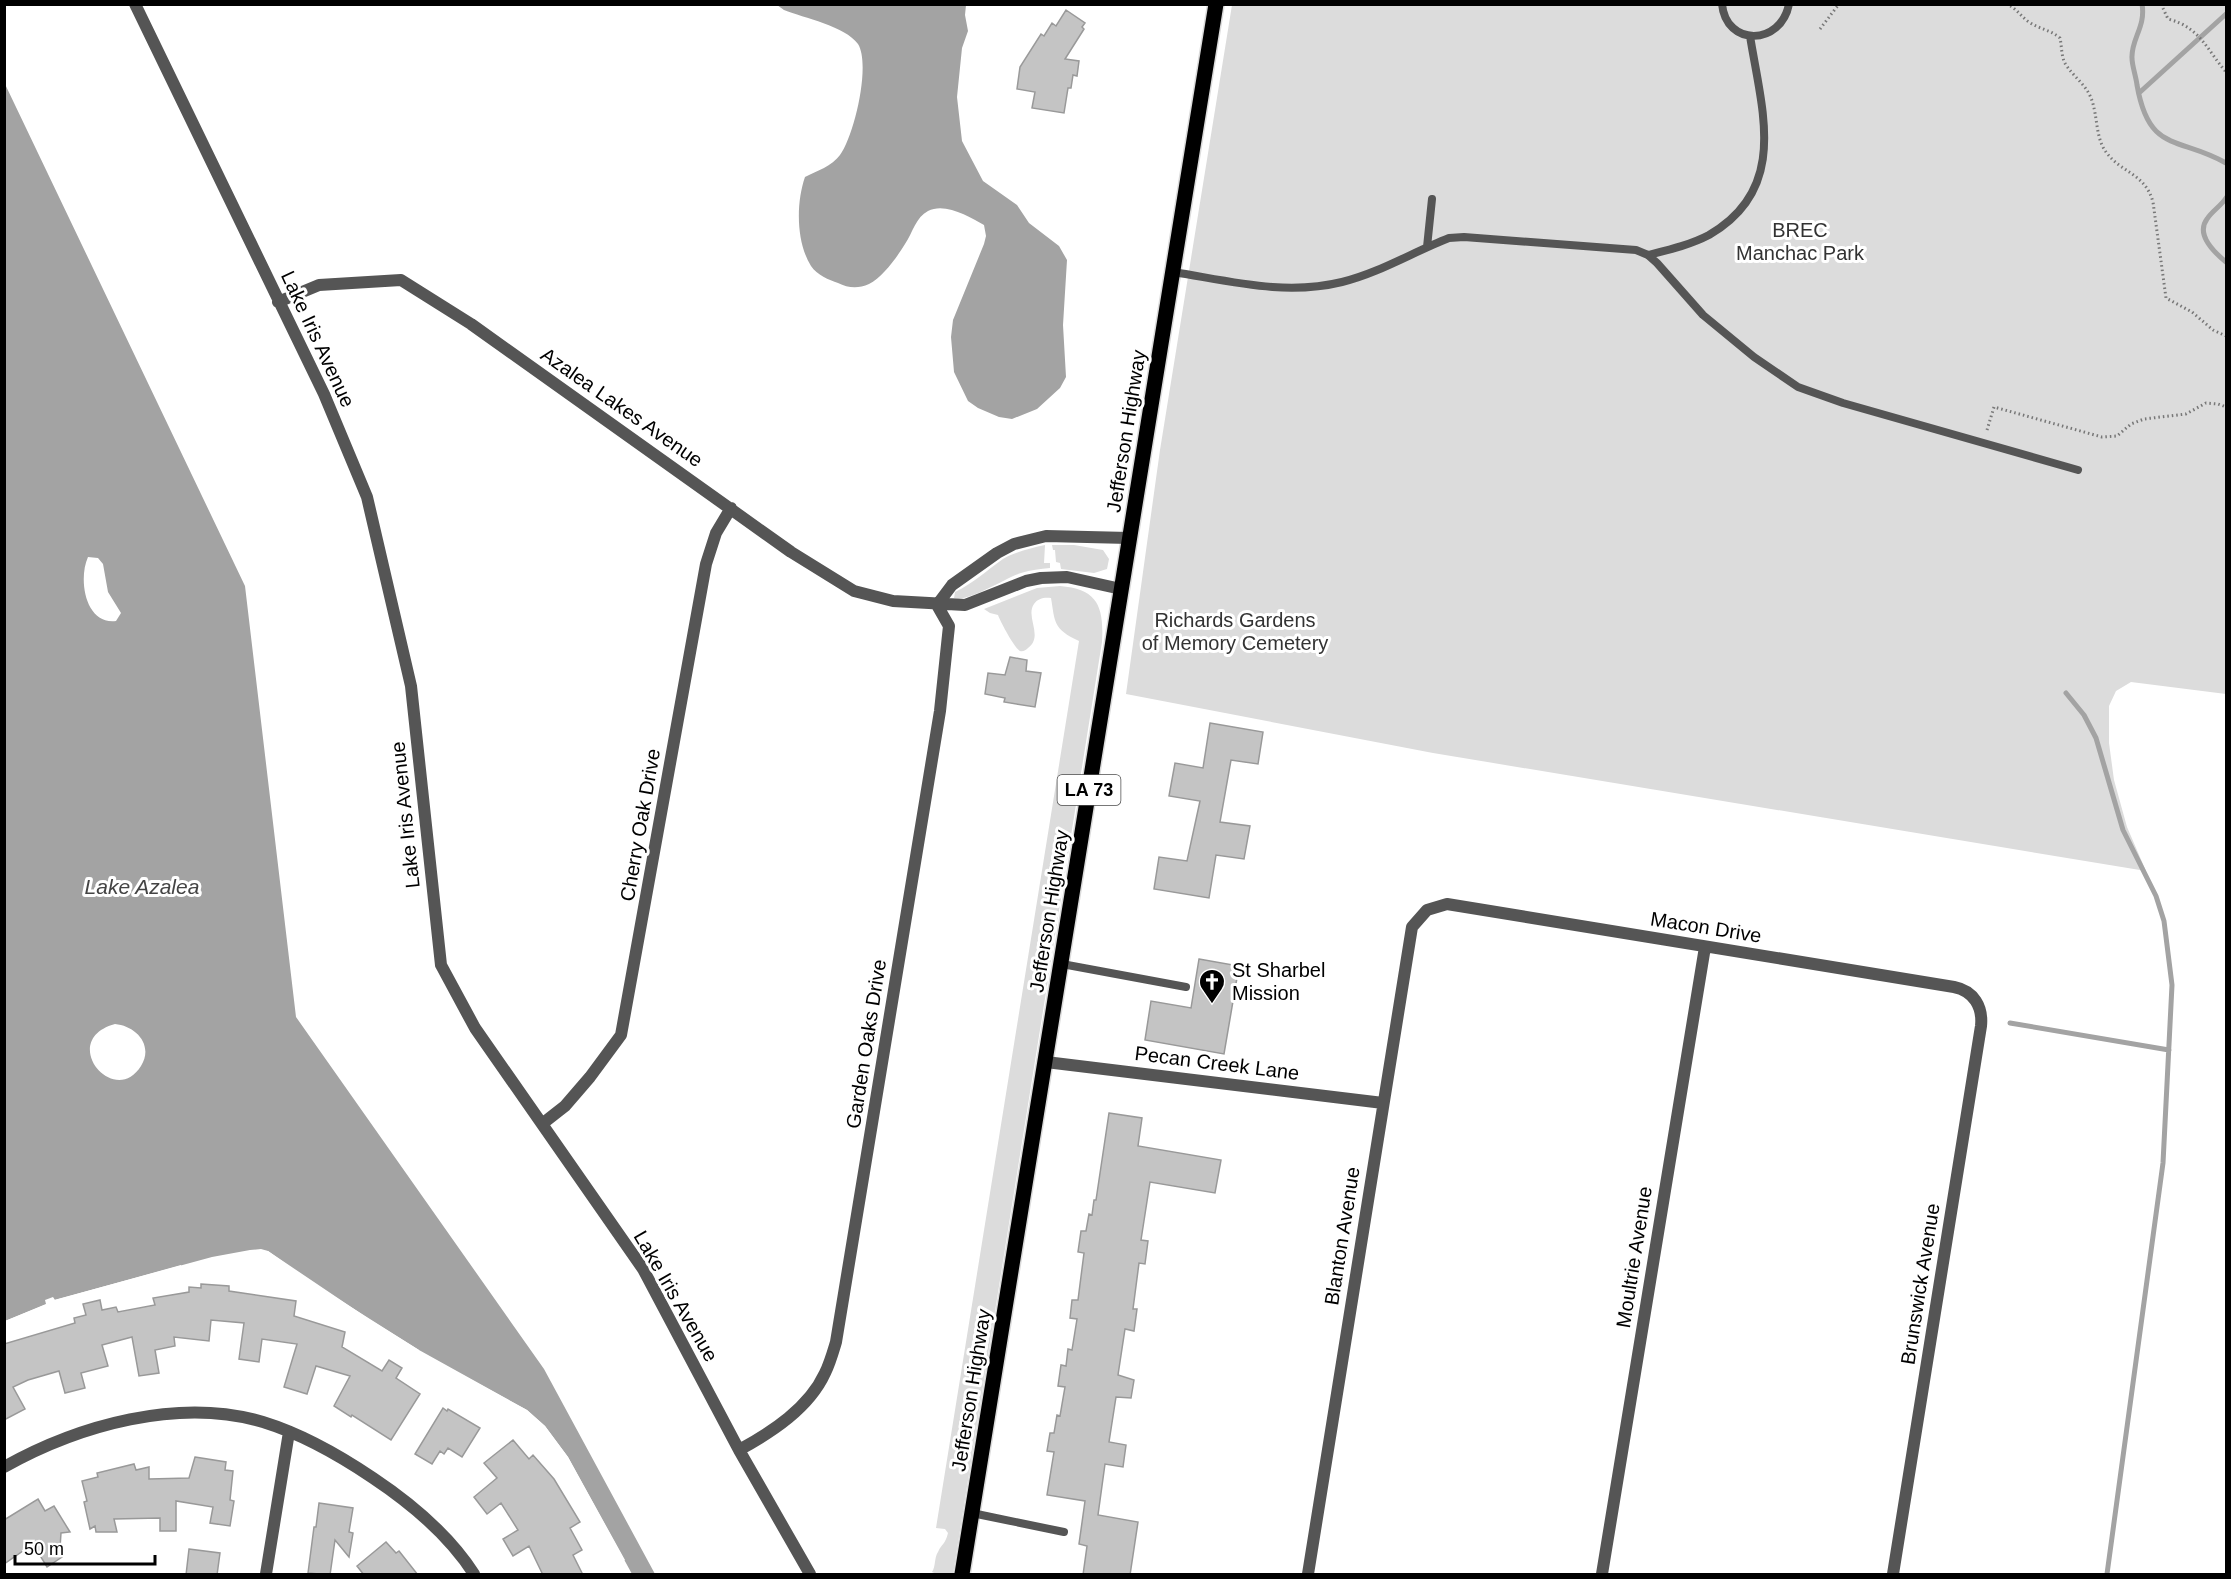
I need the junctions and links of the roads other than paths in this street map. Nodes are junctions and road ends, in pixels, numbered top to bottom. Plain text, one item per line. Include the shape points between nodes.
1 (135, 4) edge
2 (1216, 4) edge
3 (1722, 4) edge
4 (1790, 4) edge
5 (1750, 36) junction
6 (1432, 199) dead end
7 (1427, 247) junction
8 (1648, 255) junction
9 (1173, 272) junction
10 (278, 302) junction
11 (2078, 470) dead end
12 (731, 508) junction
13 (1129, 538) junction
14 (1121, 589) junction
15 (937, 605) junction
16 (1427, 910) joint
17 (1705, 947) junction
18 (1062, 964) junction
19 (1186, 987) dead end
20 (1976, 1000) joint
21 (1046, 1062) junction
22 (1383, 1103) junction
23 (542, 1124) junction
24 (289, 1432) junction
25 (739, 1450) junction
26 (4, 1467) edge
27 (972, 1513) junction
28 (1064, 1532) dead end
29 (965, 1574) edge
30 (266, 1575) edge
31 (474, 1575) edge
32 (810, 1575) edge
33 (1308, 1575) edge
34 (1602, 1575) edge
35 (1893, 1575) edge

1 - 10 street, Lake Iris Avenue
2 - 9 main road, Jefferson Highway / LA 73
3 - 5 lane via 1732,27
4 - 5 lane via 1782,25 1762,36
5 - 8 lane via 1764,134 1763,165 1755,190 1736,215 1708,235
6 - 7 lane
7 - 8 lane via 1464,237 1636,250
7 - 9 lane via 1353,279 1303,288 1265,288
8 - 11 lane via 1703,315 1798,387
9 - 13 main road, Jefferson Highway / LA 73
10 - 12 street, Azalea Lakes Avenue via 319,285 401,280 471,324
10 - 23 street, Lake Iris Avenue via 324,394 367,497 411,686 441,965 475,1028
12 - 15 street, Azalea Lakes Avenue via 854,591 893,601
12 - 23 street, Cherry Oak Drive via 716,533 706,564 621,1035 565,1106
13 - 14 main road, Jefferson Highway / LA 73
13 - 15 street via 1046,536 1023,541 997,553 952,585
14 - 15 street, Azalea Lakes Avenue via 1066,577 1041,578 965,605
14 - 18 main road, Jefferson Highway / LA 73
15 - 25 street, Garden Oaks Drive via 949,626 940,711 837,1342 825,1374 809,1398 789,1417
16 - 17 street, Macon Drive via 1447,904
16 - 22 street, Blanton Avenue via 1412,927
17 - 20 street, Macon Drive via 1954,987
17 - 34 street, Moultrie Avenue
18 - 19 lane
18 - 21 main road, Jefferson Highway / LA 73
20 - 35 street, Brunswick Avenue via 1981,1026
21 - 22 street, Pecan Creek Lane
21 - 27 main road, Jefferson Highway / LA 73
22 - 33 street, Blanton Avenue
23 - 25 street, Lake Iris Avenue via 643,1269
24 - 26 street via 222,1414 180,1413 123,1421 65,1437
24 - 30 street
24 - 31 street via 342,1458 420,1513 460,1553
25 - 32 street, Lake Iris Avenue
27 - 28 lane
27 - 29 main road, Jefferson Highway / LA 73

